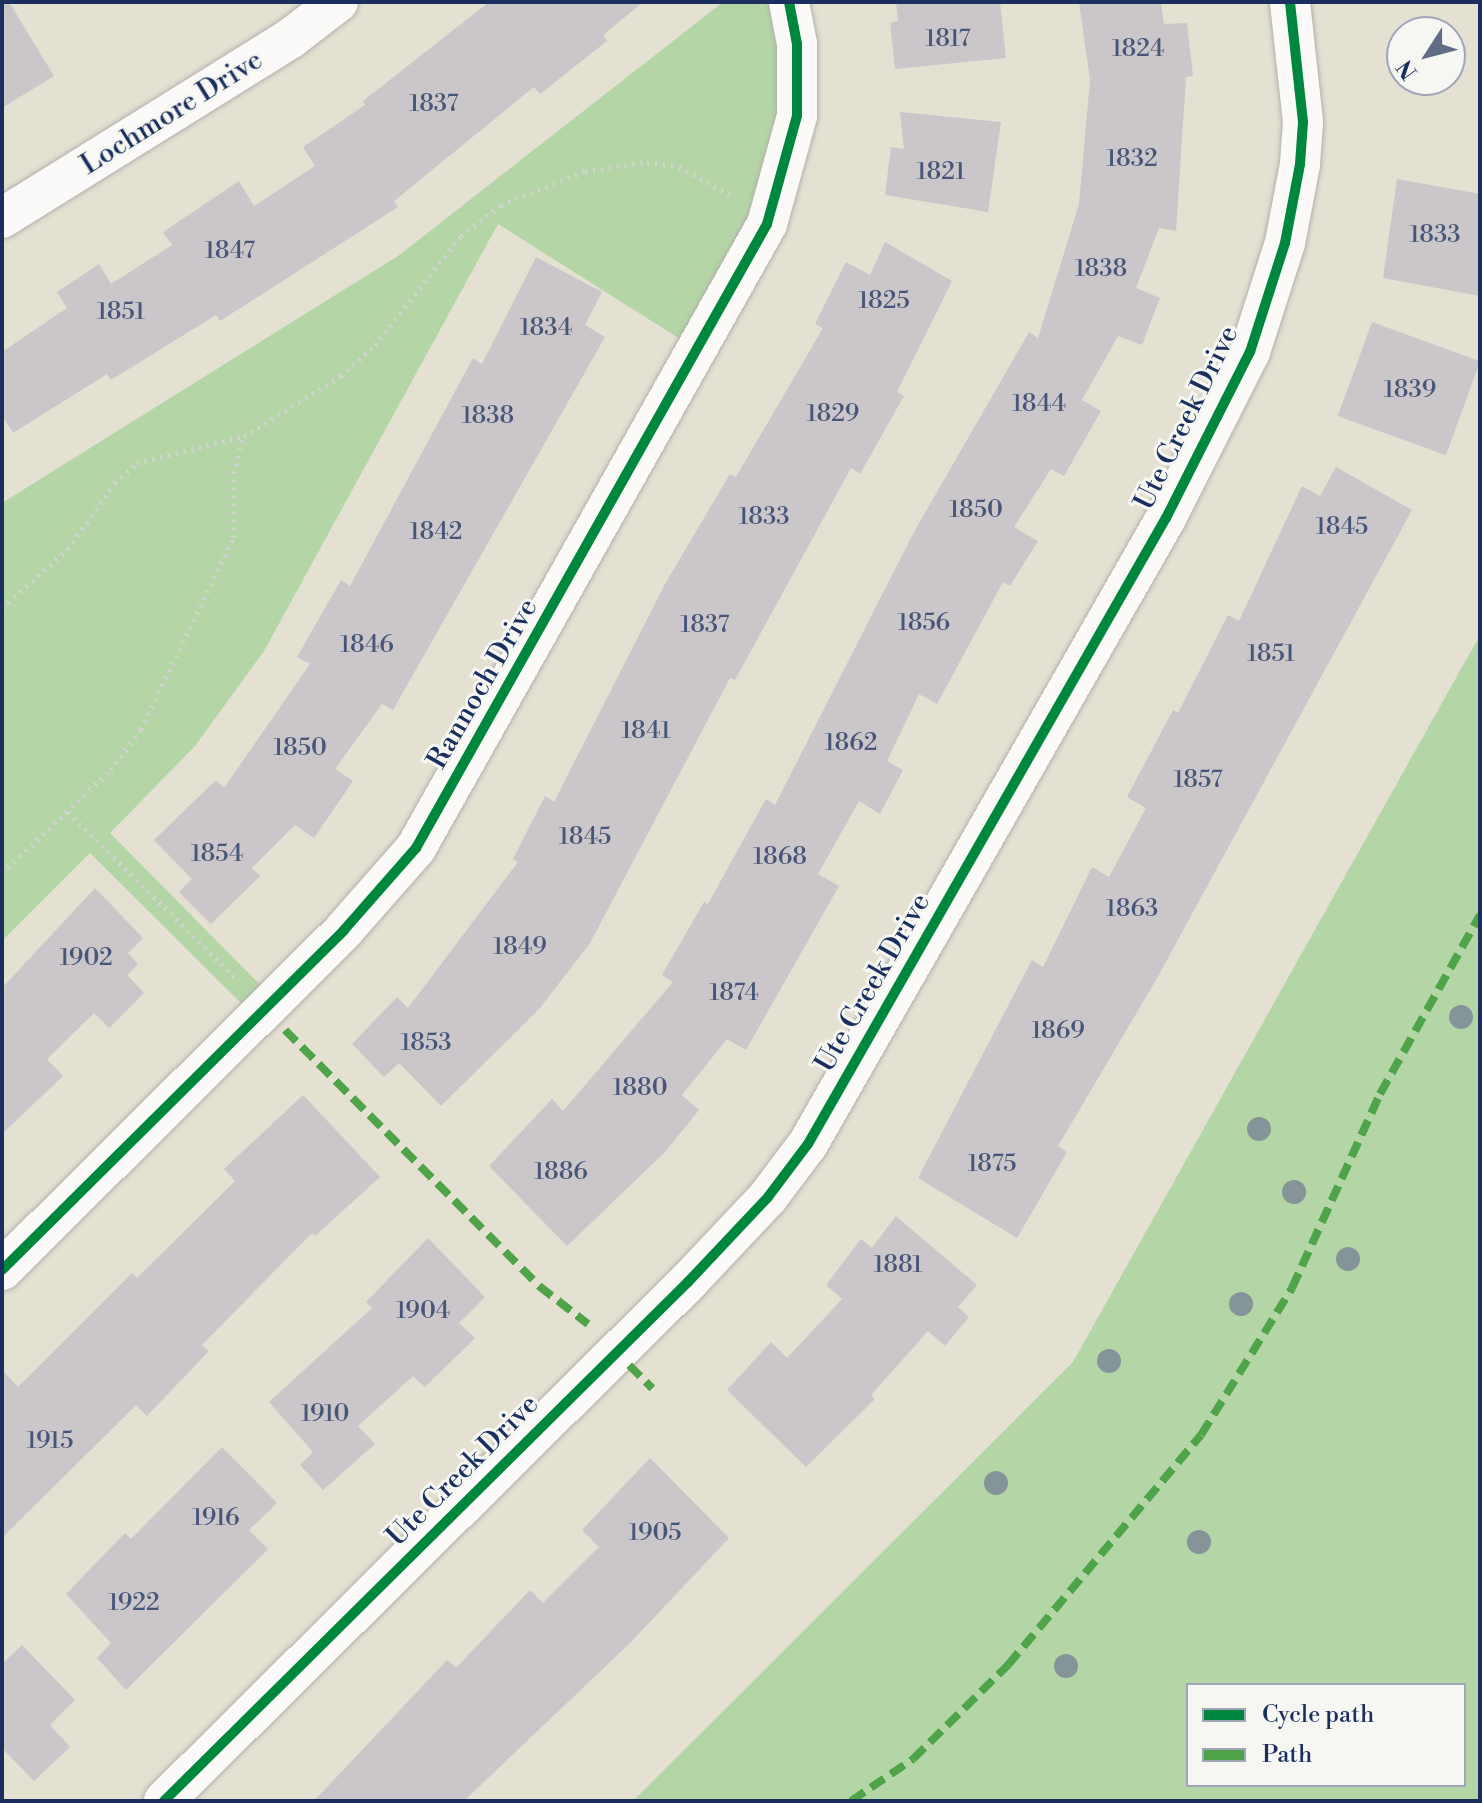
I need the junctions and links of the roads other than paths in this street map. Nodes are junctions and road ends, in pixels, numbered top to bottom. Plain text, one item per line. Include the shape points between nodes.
1 (338, 2) edge
2 (789, 2) edge
3 (1290, 2) edge
4 (2, 218) edge
5 (2, 1270) edge
6 (164, 1801) edge

1 - 4 street, Lochmore Drive via 291,38
2 - 5 street, Rannoch Drive via 797,44 796,129 767,224 416,848 344,930
3 - 6 street, Ute Creek Drive via 1303,122 1300,164 1285,243 1250,352 1166,518 808,1144 768,1197 688,1282

